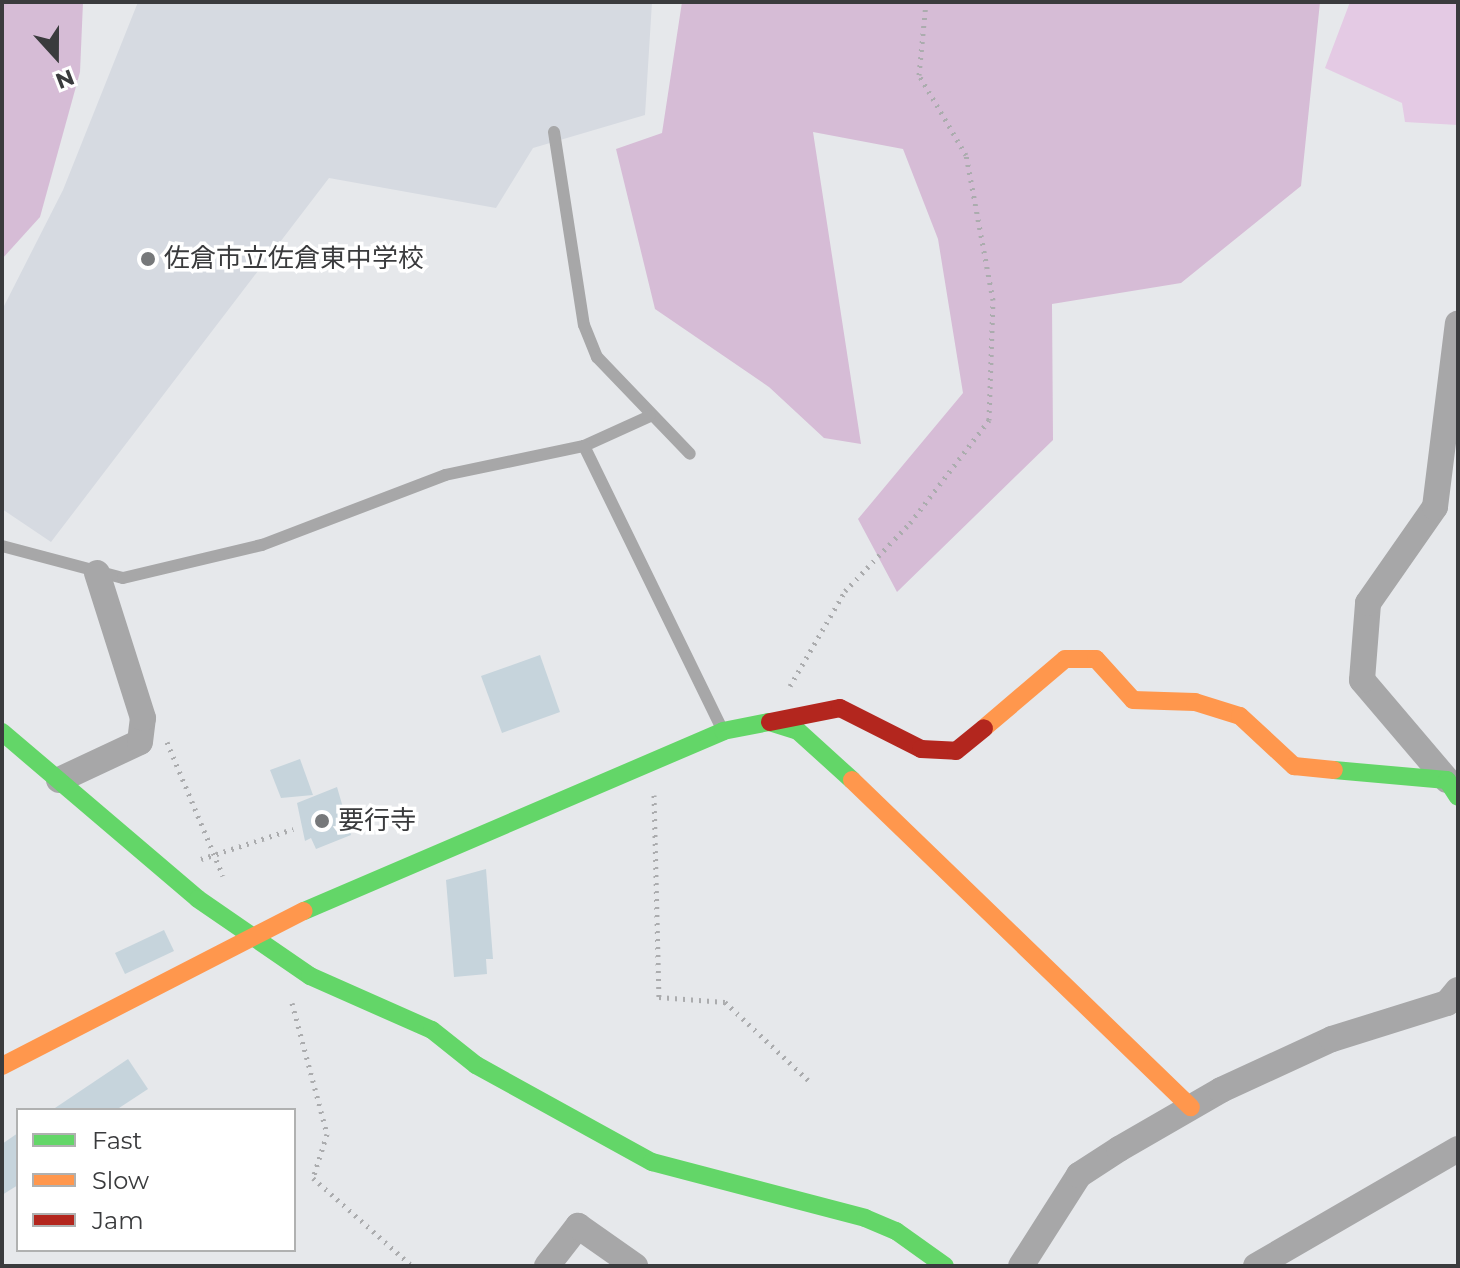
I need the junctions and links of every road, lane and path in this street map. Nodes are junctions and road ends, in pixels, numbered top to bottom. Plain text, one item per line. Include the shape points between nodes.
1 (926, 2) edge
2 (554, 132) dead end
3 (1458, 323) edge
4 (650, 416) junction
5 (584, 446) junction
6 (690, 454) dead end
7 (2, 546) edge
8 (97, 573) junction
9 (143, 718) junction
10 (769, 722) junction
11 (723, 731) junction
12 (2, 732) edge
13 (653, 762) junction
14 (59, 780) junction
15 (1452, 788) edge
16 (293, 829) dead end
17 (214, 854) junction
18 (167, 874) junction
19 (242, 929) junction
20 (286, 957) junction
21 (1454, 997) edge
22 (2, 1066) edge
23 (809, 1081) dead end
24 (1191, 1107) junction
25 (1458, 1149) edge
26 (412, 1266) edge
27 (547, 1266) edge
28 (635, 1266) edge
29 (945, 1266) edge
30 (1021, 1266) edge
31 (1256, 1266) edge

1 - 10 path via 919,75 966,155 993,300 989,420 910,523 845,591
2 - 4 lane via 584,325 597,357
3 - 15 street via 1435,507 1368,603 1362,680
4 - 5 lane
4 - 6 lane
5 - 8 lane via 445,475 262,545 123,578
5 - 11 lane
7 - 8 lane
8 - 9 street
9 - 14 street via 140,742
9 - 17 path via 170,746
10 - 11 street
10 - 15 street via 840,708 921,749 956,751 1065,659 1096,659 1133,700 1195,702 1240,716 1294,766
10 - 24 street via 798,731 818,747
11 - 13 street
12 - 14 street
13 - 19 street
13 - 23 path via 659,997 725,1002
14 - 18 street
16 - 17 path
17 - 18 path
17 - 19 path
18 - 19 street
19 - 20 street
19 - 22 street
20 - 26 path via 294,1020 327,1134 313,1178
20 - 29 street via 310,976 432,1030 476,1065 652,1162 865,1218 908,1238
21 - 24 street via 1332,1039
24 - 30 street via 1079,1175
25 - 31 street
27 - 28 street via 578,1226

